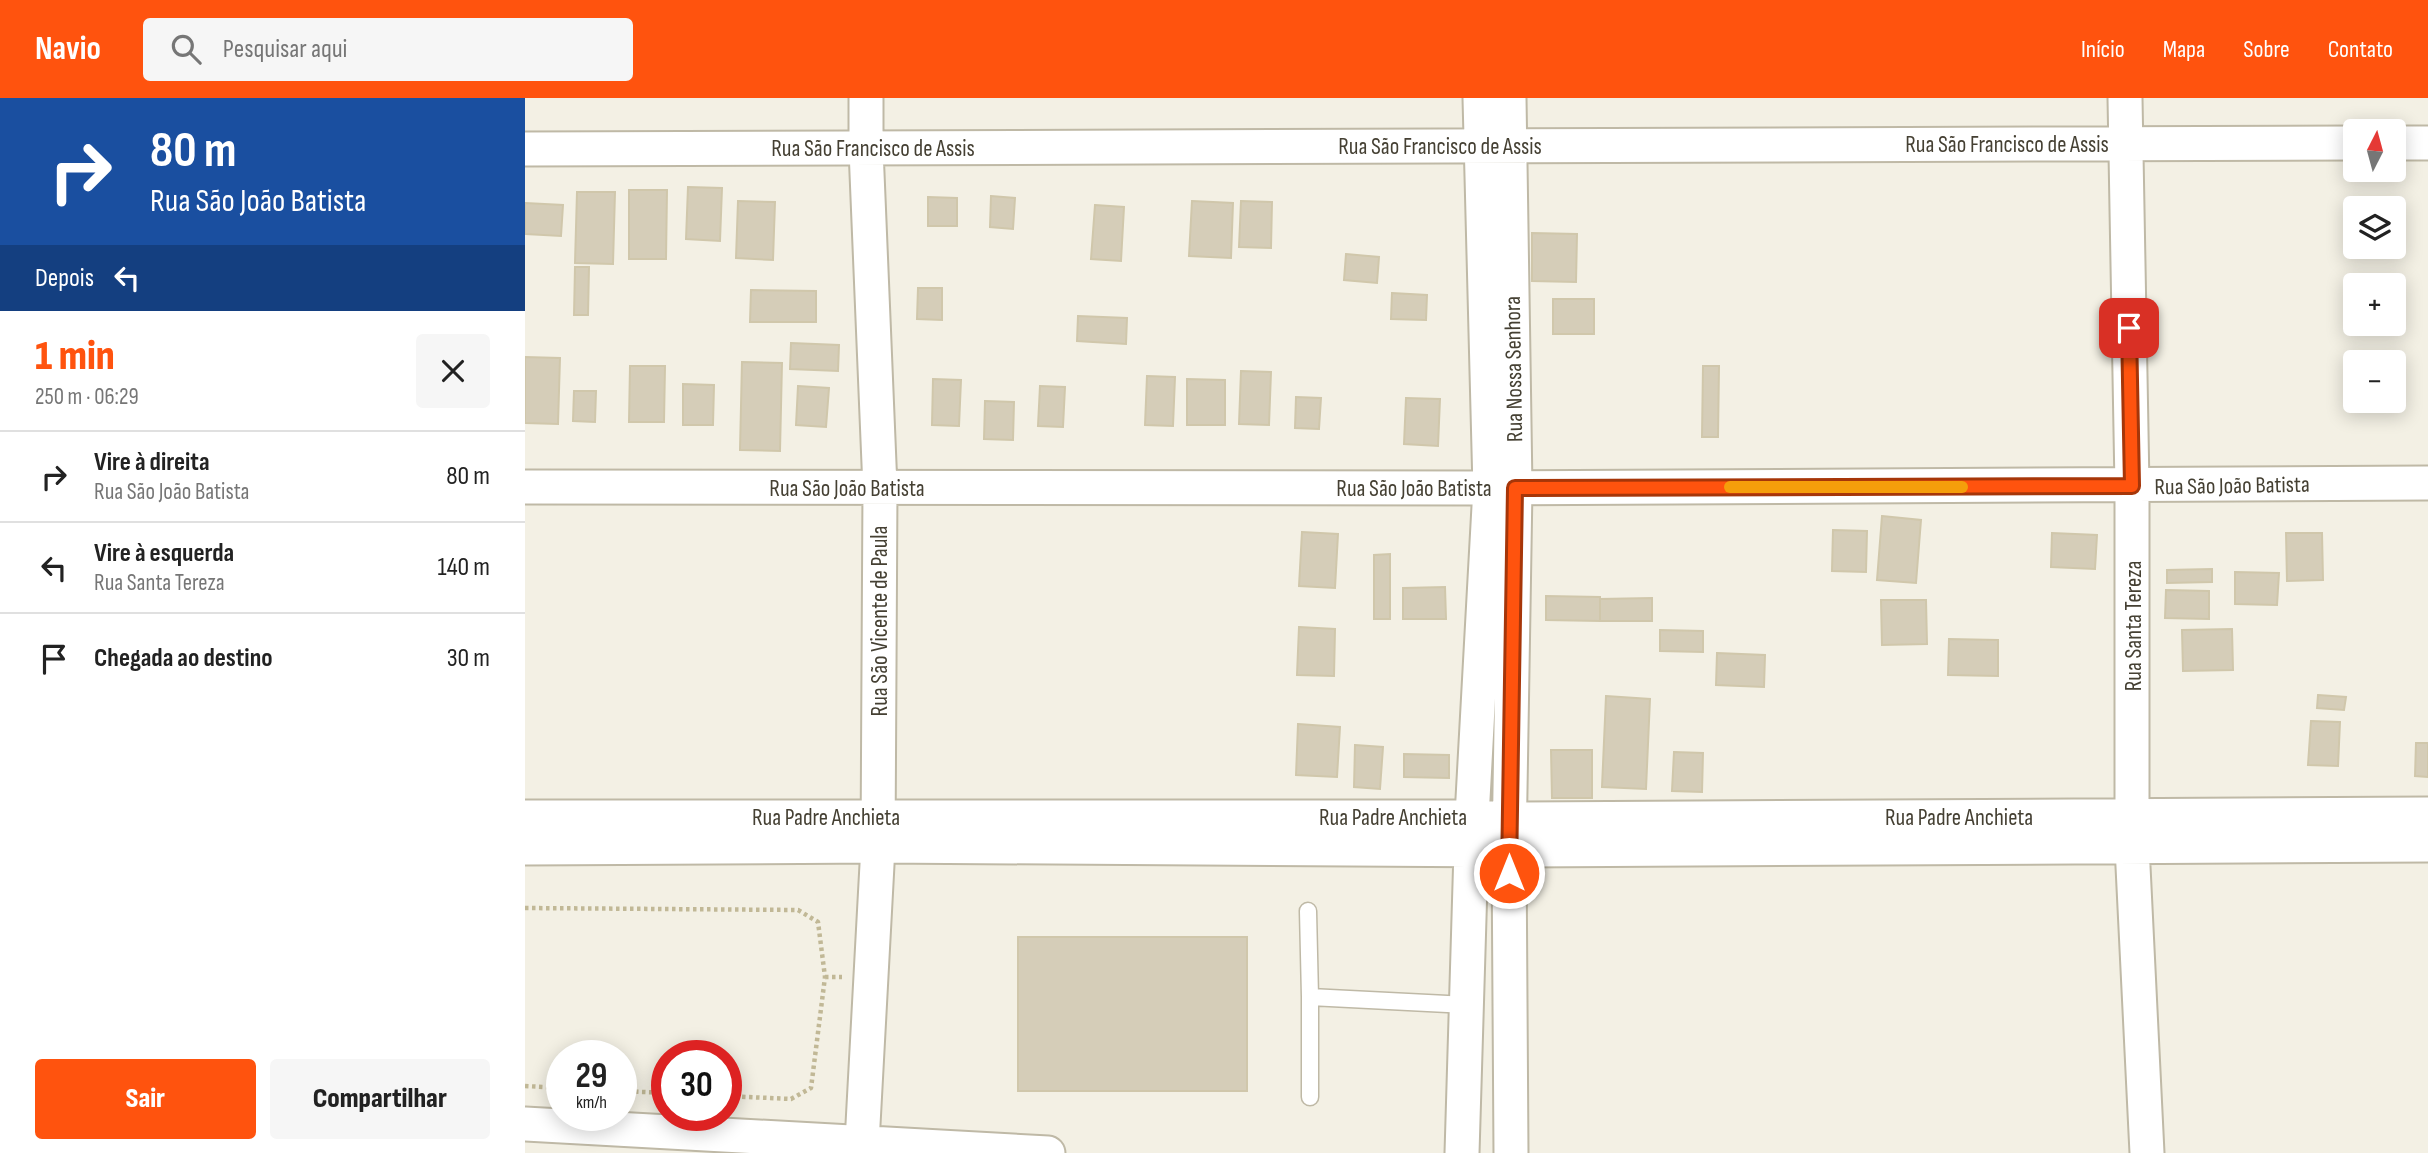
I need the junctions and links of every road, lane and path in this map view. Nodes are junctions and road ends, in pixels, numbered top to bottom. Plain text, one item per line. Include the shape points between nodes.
1 (866, 98) edge
2 (1480, 98) edge
3 (1509, 98) edge
4 (2125, 98) edge
5 (2343, 143) edge
6 (2406, 143) edge
7 (2428, 143) edge
8 (2125, 144) junction
9 (1495, 146) junction
10 (525, 149) edge
11 (866, 149) junction
12 (2428, 484) edge
13 (2132, 486) junction
14 (525, 487) edge
15 (880, 488) junction
16 (1502, 488) junction
17 (2428, 814) edge
18 (525, 817) edge
19 (878, 831) junction
20 (2133, 831) junction
21 (1472, 833) junction
22 (1509, 835) junction
23 (2428, 845) edge
24 (525, 848) edge
25 (525, 908) edge
26 (1308, 911) dead end
27 (1310, 997) junction
28 (1467, 1018) junction
29 (1511, 1035) junction
30 (525, 1086) edge
31 (546, 1087) edge
32 (742, 1097) edge
33 (1310, 1097) dead end
34 (525, 1124) edge
35 (862, 1143) junction
36 (1048, 1153) edge
37 (1462, 1153) edge
38 (1511, 1153) edge
39 (2147, 1153) edge

1 - 11 street, Rua São Vicente de Paula
2 - 9 street, Rua Nossa Senhora
3 - 9 street, Rua Nossa Senhora
4 - 8 street, Rua Santa Tereza
5 - 8 street, Rua São Francisco de Assis
6 - 7 street
8 - 9 street, Rua São Francisco de Assis
8 - 13 street, Rua Santa Tereza
9 - 11 street, Rua São Francisco de Assis
9 - 16 street, Rua Nossa Senhora
10 - 11 street, Rua São Francisco de Assis
11 - 15 street, Rua São Vicente de Paula
12 - 13 street, Rua São João Batista
13 - 16 street, Rua São João Batista
13 - 20 street, Rua Santa Tereza
14 - 15 street, Rua São João Batista
15 - 16 street, Rua São João Batista
15 - 19 street, Rua São Vicente de Paula
16 - 21 street, Rua Nossa Senhora
16 - 22 street, Rua Nossa Senhora
17 - 20 street, Rua Padre Anchieta
18 - 19 street, Rua Padre Anchieta
19 - 21 street, Rua Padre Anchieta
19 - 24 street, Rua Padre Anchieta
19 - 35 street, Rua São Vicente de Paula
20 - 22 street, Rua Padre Anchieta
20 - 23 street, Rua Padre Anchieta
20 - 39 street, Rua Santa Tereza
21 - 22 street, Rua Padre Anchieta
21 - 28 street, Rua Nossa Senhora
22 - 29 street, Rua Nossa Senhora
25 - 32 path via 798,910 818,922 825,977 811,1088 791,1099
26 - 27 lane
27 - 28 lane
27 - 33 lane
28 - 29 street
28 - 37 street, Rua Nossa Senhora
29 - 38 street, Rua Nossa Senhora
30 - 31 path
34 - 35 street
35 - 36 street

